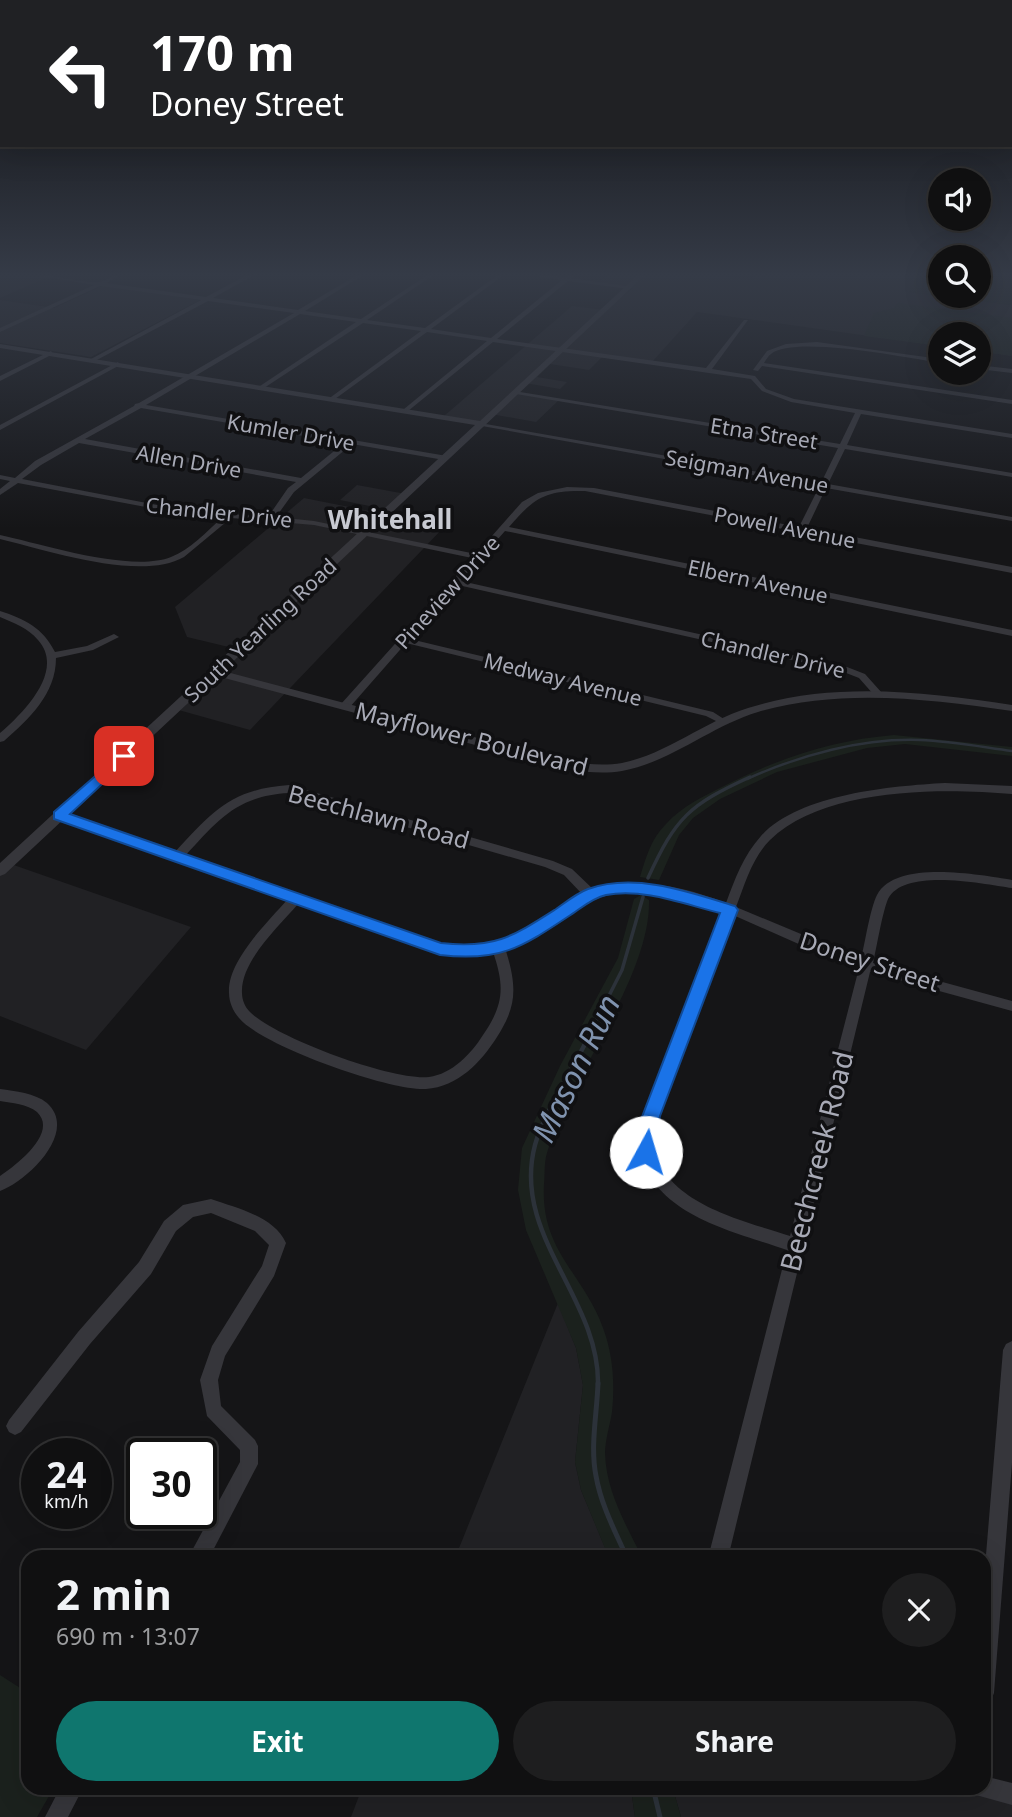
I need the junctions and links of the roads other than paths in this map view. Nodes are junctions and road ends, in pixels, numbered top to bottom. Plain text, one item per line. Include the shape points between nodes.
1 (41, 359) edge
2 (85, 359) edge
3 (222, 359) edge
4 (305, 359) edge
5 (386, 359) edge
6 (469, 359) edge
7 (551, 359) edge
8 (634, 359) edge
9 (717, 359) edge
10 (765, 359) edge
11 (93, 360) joint
12 (118, 364) junction
13 (760, 364) junction
14 (991, 368) edge
15 (708, 370) junction
16 (1012, 371) edge
17 (193, 376) junction
18 (753, 377) junction
19 (0, 379) edge
20 (262, 387) junction
21 (516, 392) junction
22 (332, 398) junction
23 (1012, 402) edge
24 (137, 405) junction
25 (407, 410) junction
26 (859, 412) junction
27 (482, 424) junction
28 (0, 428) edge
29 (1012, 436) edge
30 (77, 440) junction
31 (350, 442) junction
32 (842, 446) junction
33 (444, 458) junction
34 (1012, 475) edge
35 (0, 477) edge
36 (14, 480) junction
37 (302, 481) junction
38 (824, 485) junction
39 (557, 490) joint
40 (0, 494) edge
41 (229, 516) junction
42 (272, 517) junction
43 (1012, 519) edge
44 (503, 528) junction
45 (802, 530) junction
46 (364, 532) junction
47 (0, 537) edge
48 (478, 557) junction
49 (1012, 570) edge
50 (456, 582) junction
51 (0, 614) edge
52 (1012, 634) edge
53 (114, 637) dead end
54 (404, 640) junction
55 (51, 656) junction
56 (215, 672) junction
57 (877, 694) junction
58 (345, 706) junction
59 (1012, 708) edge
60 (722, 721) junction
61 (0, 739) edge
62 (1012, 790) edge
63 (59, 816) junction
64 (179, 855) junction
65 (0, 871) edge
66 (1012, 884) edge
67 (590, 894) junction
68 (294, 900) junction
69 (730, 910) junction
70 (499, 949) junction
71 (865, 963) junction
72 (1012, 1006) edge
73 (0, 1095) edge
74 (0, 1184) edge
75 (795, 1245) junction
76 (1012, 1350) edge
77 (15, 1426) dead end
78 (202, 1550) edge
79 (720, 1550) edge
80 (991, 1607) edge
81 (991, 1789) edge
82 (1012, 1794) edge
83 (68, 1795) edge
84 (56, 1817) edge

1 - 19 street
2 - 11 street
3 - 17 street
4 - 20 street
5 - 22 street
6 - 25 street
7 - 21 street, South Yearling Road
8 - 15 street
9 - 15 street
10 - 13 street
11 - 12 street
12 - 17 street
12 - 28 street
13 - 18 street
13 - 23 street
14 - 16 street
15 - 18 street
17 - 20 street
17 - 24 street
18 - 26 street via 759,387 776,396
20 - 22 street
21 - 27 street, South Yearling Road
21 - 32 street, Etna Street
22 - 25 street
24 - 30 street
24 - 31 street, Kumler Drive
25 - 27 street
26 - 29 street
26 - 32 street
27 - 33 street, South Yearling Road
27 - 38 street, Seigman Avenue
30 - 36 street
30 - 37 street, Allen Drive
31 - 33 street, Kumler Drive
31 - 37 street
32 - 34 street, Etna Street
32 - 38 street
33 - 46 street, South Yearling Road
35 - 36 street, Chandler Drive
36 - 40 street
36 - 41 street, Chandler Drive via 163,509
37 - 42 street
38 - 43 street, Seigman Avenue
38 - 45 street
39 - 44 street, Pineview Drive via 530,500
39 - 45 street, Powell Avenue via 594,490
41 - 42 street, Chandler Drive
41 - 47 street via 174,558 149,565
42 - 46 street, Chandler Drive
44 - 48 street, Pineview Drive
44 - 52 street, Elbern Avenue
45 - 49 street, Powell Avenue
46 - 48 street, Chandler Drive
46 - 56 street, South Yearling Road
48 - 50 street, Pineview Drive
50 - 54 street, Pineview Drive
50 - 57 street, Chandler Drive via 844,668 862,676
51 - 55 street via 29,627
53 - 55 street via 90,648
54 - 58 street, Pineview Drive
54 - 60 street, Medway Avenue via 709,714
55 - 61 street via 49,681 39,702
56 - 58 street, Mayflower Boulevard
56 - 63 street, South Yearling Road
57 - 59 street, Mayflower Boulevard
57 - 60 street, Mayflower Boulevard via 794,701
58 - 60 street, Mayflower Boulevard via 569,766 600,770 646,762
62 - 69 street via 909,787 846,799 810,812 775,831 752,852
63 - 64 street, Doney Street
63 - 65 street, South Yearling Road
64 - 67 street, Beechlawn Road via 232,803 259,792 289,789 550,864 568,872
64 - 68 street, Doney Street
66 - 71 street, Beechcreek Road via 938,877 896,883 883,896
67 - 69 street, Doney Street via 639,887
67 - 70 street, Doney Street
68 - 70 street, Doney Street via 440,949
68 - 70 street via 238,973 238,1005 245,1017 273,1035 393,1081 429,1083 448,1077 482,1048 510,996
69 - 71 street, Doney Street via 835,955
69 - 75 street via 650,1116 646,1152 657,1178 681,1200
71 - 72 street, Doney Street
71 - 75 street, Beechcreek Road
73 - 74 street via 37,1104 50,1128 34,1161
75 - 79 street, Beechcreek Road
76 - 80 street
77 - 78 street via 145,1268 170,1226 189,1210 211,1206 261,1226 278,1243 268,1270 218,1352 209,1380 213,1409 249,1446 249,1464
81 - 82 street
83 - 84 street

